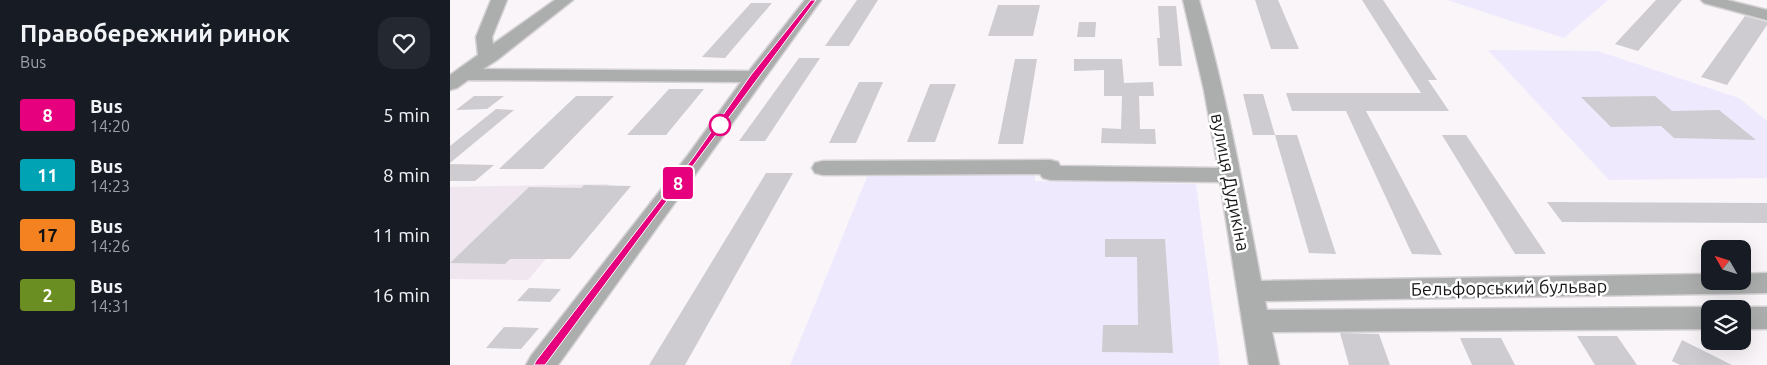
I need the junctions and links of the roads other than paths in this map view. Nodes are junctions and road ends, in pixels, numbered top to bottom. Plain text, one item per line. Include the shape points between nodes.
1 (499, 0) edge
2 (565, 0) edge
3 (813, 0) edge
4 (1191, 0) edge
5 (1709, 0) edge
6 (1767, 15) edge
7 (490, 56) junction
8 (754, 77) junction
9 (457, 79) edge
10 (823, 168) dead end
11 (1232, 175) junction
12 (1767, 283) edge
13 (1250, 291) junction
14 (1701, 318) edge
15 (1751, 318) edge
16 (1767, 318) edge
17 (1255, 321) junction
18 (541, 365) edge
19 (1264, 365) edge

1 - 7 street via 484,37 484,53
2 - 7 street
3 - 8 street
4 - 11 street, вулиця Дудикіна
5 - 6 street
7 - 9 street
8 - 9 street
8 - 18 street via 696,160
10 - 11 street via 1050,167 1051,173
11 - 13 street, вулиця Дудикіна
12 - 13 street, Бельфорський бульвар
13 - 17 street, вулиця Дудикіна
14 - 17 street, Бельфорський бульвар
15 - 16 street
17 - 19 street, вулиця Дудикіна

